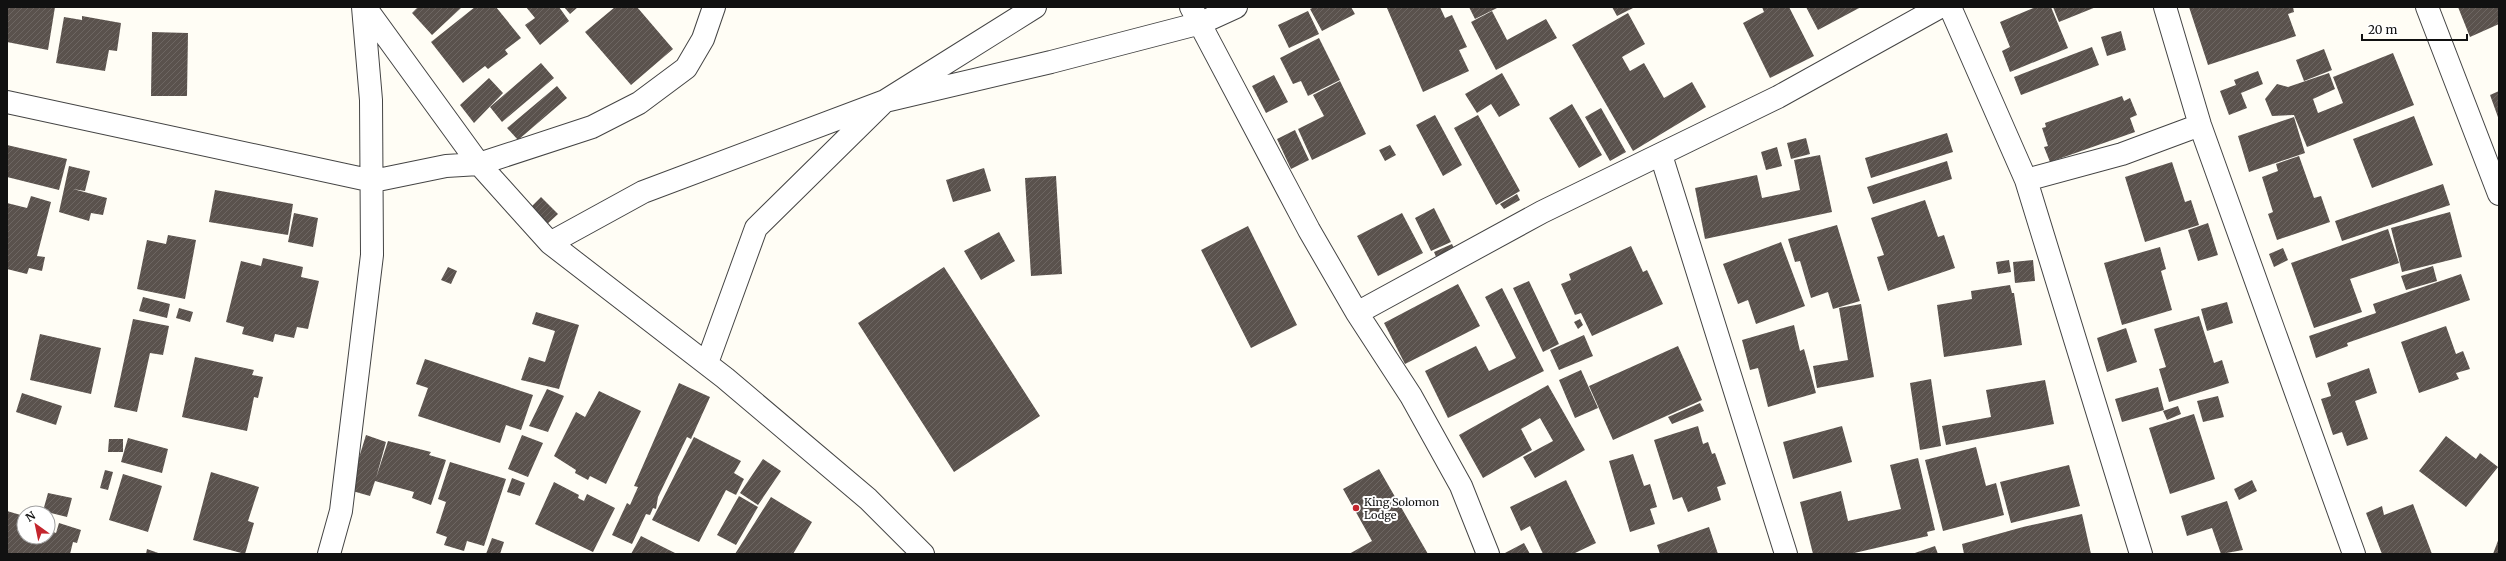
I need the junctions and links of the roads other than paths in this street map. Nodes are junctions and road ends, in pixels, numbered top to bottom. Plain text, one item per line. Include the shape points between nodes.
1 (364, 7) edge
2 (714, 7) edge
3 (1035, 7) edge
4 (1236, 7) edge
5 (1940, 7) edge
6 (1950, 7) edge
7 (2165, 7) edge
8 (2427, 7) edge
9 (1196, 15) edge
10 (885, 101) junction
11 (7, 102) edge
12 (2200, 125) junction
13 (1661, 155) junction
14 (479, 164) junction
15 (2026, 180) junction
16 (373, 181) junction
17 (2499, 194) edge
18 (550, 243) junction
19 (1357, 313) junction
20 (707, 363) junction
21 (329, 554) edge
22 (922, 554) edge
23 (1488, 554) edge
24 (1786, 554) edge
25 (2140, 554) edge
26 (2354, 554) edge

1 - 14 street
1 - 16 street via 371,100
2 - 14 street via 703,39 686,68 639,103 592,127
3 - 10 street
4 - 9 street
5 - 13 street via 1778,97
6 - 15 street
7 - 12 street
8 - 17 street
9 - 10 street via 1051,62
9 - 19 street via 1309,230
10 - 18 street via 643,192
10 - 20 street via 756,228
11 - 16 street
12 - 15 street via 2122,154
12 - 26 street
13 - 19 street via 1542,212
13 - 24 street
14 - 16 street via 446,166
14 - 18 street
15 - 25 street
16 - 21 street via 372,255 341,511
18 - 20 street
19 - 23 street via 1411,396 1461,486
20 - 22 street via 868,499

